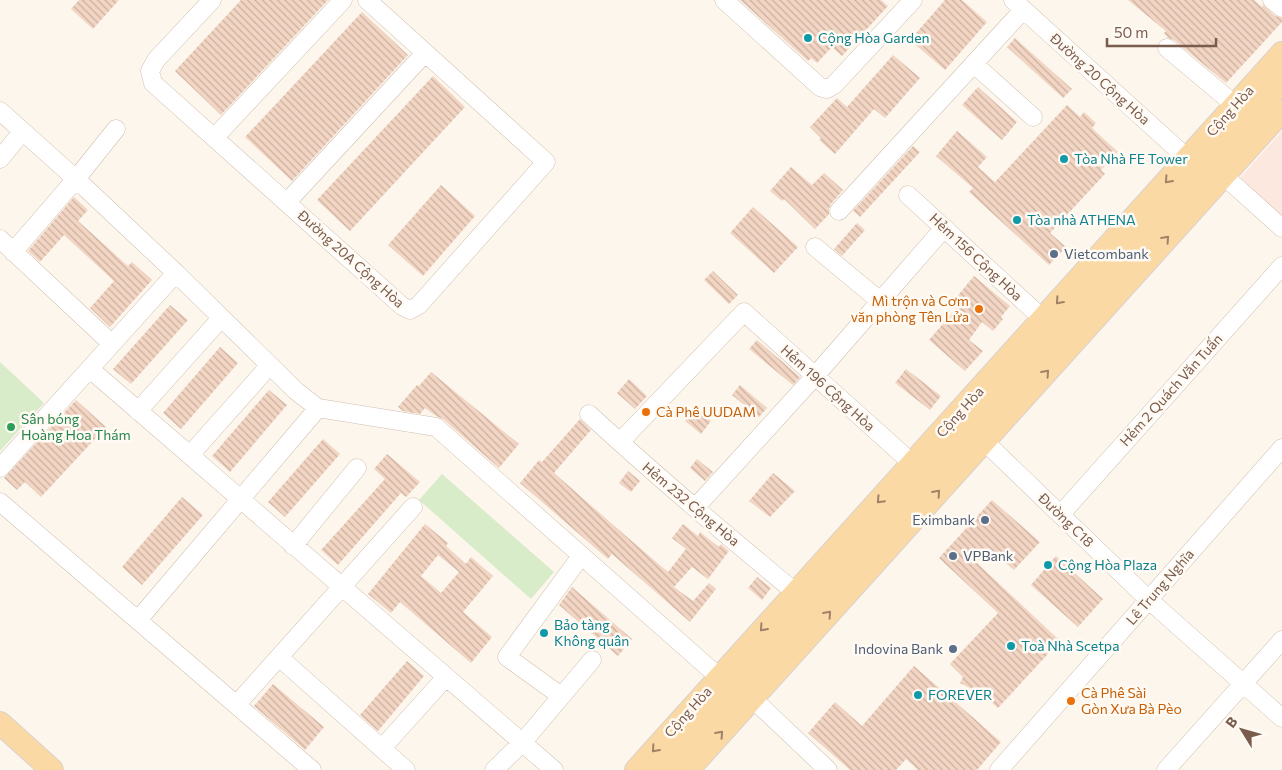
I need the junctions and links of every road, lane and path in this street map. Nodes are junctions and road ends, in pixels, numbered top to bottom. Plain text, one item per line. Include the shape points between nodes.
1 (212, 0) edge
2 (343, 0) edge
3 (367, 0) edge
4 (724, 0) edge
5 (913, 0) edge
6 (1272, 0) edge
7 (1018, 5) edge
8 (1282, 8) edge
9 (1167, 48) dead end
10 (425, 53) junction
11 (1282, 53) edge
12 (974, 64) junction
13 (1282, 81) edge
14 (1235, 105) junction
15 (1282, 111) edge
16 (0, 112) edge
17 (1033, 117) dead end
18 (116, 129) dead end
19 (22, 132) junction
20 (215, 137) junction
21 (1187, 158) junction
22 (0, 159) edge
23 (1224, 176) junction
24 (76, 180) junction
25 (908, 195) dead end
26 (287, 202) junction
27 (839, 211) dead end
28 (1282, 228) edge
29 (946, 229) junction
30 (0, 240) edge
31 (815, 247) dead end
32 (13, 252) junction
33 (1282, 266) edge
34 (176, 273) junction
35 (880, 301) junction
36 (1043, 319) junction
37 (214, 324) dead end
38 (112, 344) junction
39 (90, 369) junction
40 (262, 374) dead end
41 (815, 376) junction
42 (318, 408) junction
43 (138, 411) junction
44 (590, 414) dead end
45 (984, 441) junction
46 (620, 442) junction
47 (1282, 448) edge
48 (190, 455) junction
49 (913, 464) junction
50 (0, 468) edge
51 (357, 468) dead end
52 (241, 499) junction
53 (0, 502) edge
54 (412, 507) dead end
55 (695, 508) junction
56 (1061, 514) junction
57 (293, 546) junction
58 (581, 556) junction
59 (342, 587) junction
60 (795, 592) junction
61 (1149, 600) junction
62 (138, 620) junction
63 (1282, 640) edge
64 (279, 657) junction
65 (592, 660) dead end
66 (446, 677) junction
67 (1243, 684) junction
68 (735, 688) junction
69 (562, 696) junction
70 (237, 704) junction
71 (1282, 718) edge
72 (3, 730) edge
73 (522, 743) junction
74 (382, 747) junction
75 (52, 770) edge
76 (312, 770) edge
77 (406, 770) edge
78 (494, 770) edge
79 (554, 770) edge
80 (636, 770) edge
81 (662, 770) edge
82 (688, 770) edge
83 (828, 770) edge
84 (998, 770) edge
85 (1166, 770) edge

1 - 20 street, Đường 20A Cộng Hòa via 156,60 150,71 153,83
2 - 20 street
3 - 10 street, Đường 20A Cộng Hòa
4 - 5 street via 820,88 827,89 834,86
6 - 8 street
7 - 12 street
7 - 21 street, Đường 20 Cộng Hòa
9 - 14 street
10 - 26 street
10 - 26 street, Đường 20A Cộng Hòa via 546,162 419,305 410,310 402,306
11 - 14 main road, Cộng Hòa
12 - 17 street
12 - 27 street
13 - 68 main road, Cộng Hòa
14 - 21 main road, Cộng Hòa
15 - 23 main road, Cộng Hòa
16 - 19 street
18 - 24 street
19 - 22 street
19 - 24 street
20 - 26 street, Đường 20A Cộng Hòa
21 -> 36 main road, Cộng Hòa
23 - 28 street
45 -> 23 main road, Cộng Hòa
24 - 32 street
24 - 34 street
25 - 29 street, Hẻm 156 Cộng Hòa
29 - 35 street
29 - 36 street, Hẻm 156 Cộng Hòa
30 - 32 street
31 - 35 street
32 - 38 street
33 - 56 street, Hẻm 2 Quách Văn Tuấn
34 - 38 street
34 - 42 street via 296,391
35 - 41 street
36 - 49 main road, Cộng Hòa
37 - 43 street
38 - 39 street
39 - 43 street
39 - 50 street
40 - 48 street
41 - 46 street, Hẻm 196 Cộng Hòa via 744,312
41 - 49 street, Hẻm 196 Cộng Hòa
41 - 55 street
42 - 52 street
42 - 58 street via 436,427
43 - 48 street
44 - 46 street, Hẻm 232 Cộng Hòa
45 - 56 street, Đường C18
68 -> 45 main road, Cộng Hòa
46 - 55 street, Hẻm 232 Cộng Hòa
47 - 61 street, Lê Trung Nghĩa
48 - 52 street
49 -> 60 main road, Cộng Hòa
51 - 57 street
52 - 57 street
52 - 62 street
53 - 62 street
54 - 59 street
55 - 60 street, Hẻm 232 Cộng Hòa
56 - 61 street, Đường C18
57 - 59 street
58 - 68 street
58 - 69 street via 507,657
59 - 64 street
59 - 66 street
60 -> 68 main road, Cộng Hòa
61 - 67 street, Đường C18
61 - 84 street, Lê Trung Nghĩa
62 - 70 street
63 - 67 street
64 - 70 street
64 - 74 street
65 - 69 street
66 - 73 street
66 - 74 street
67 - 71 street, Đường C18
67 - 85 street
68 -> 80 main road, Cộng Hòa
68 - 81 main road
82 -> 68 main road, Cộng Hòa
68 - 83 street
69 - 73 street
70 - 76 street
72 - 75 main road
73 - 78 street
73 - 79 street
74 - 77 street

